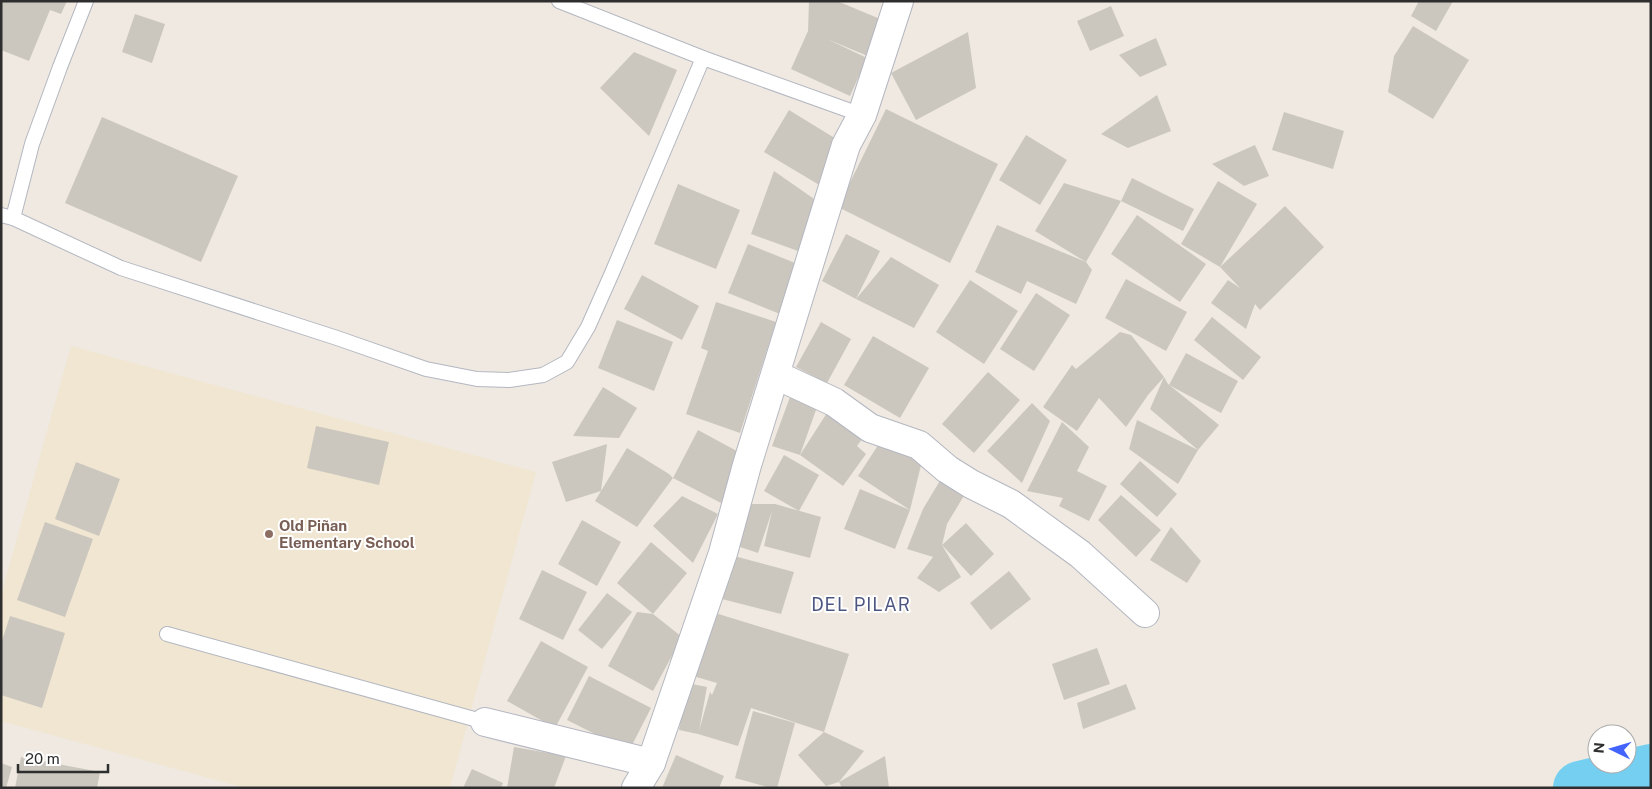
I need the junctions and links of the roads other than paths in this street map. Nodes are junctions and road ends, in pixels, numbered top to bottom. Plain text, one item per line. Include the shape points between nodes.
1 (86, 1) edge
2 (559, 1) edge
3 (899, 1) edge
4 (703, 58) junction
5 (862, 115) junction
6 (7, 217) edge
7 (776, 374) junction
8 (1144, 613) dead end
9 (167, 634) dead end
10 (485, 722) joint
11 (651, 763) junction
12 (636, 788) edge

1 - 6 lane
2 - 4 lane
3 - 5 street
4 - 5 lane
4 - 6 lane via 588,327 566,362 543,375 509,380 477,379 426,369 121,268
5 - 7 street via 846,144
7 - 8 street via 834,402 870,428 919,445 947,469 1011,504 1080,554
7 - 11 street via 723,553
9 - 10 lane
10 - 11 street
11 - 12 street

